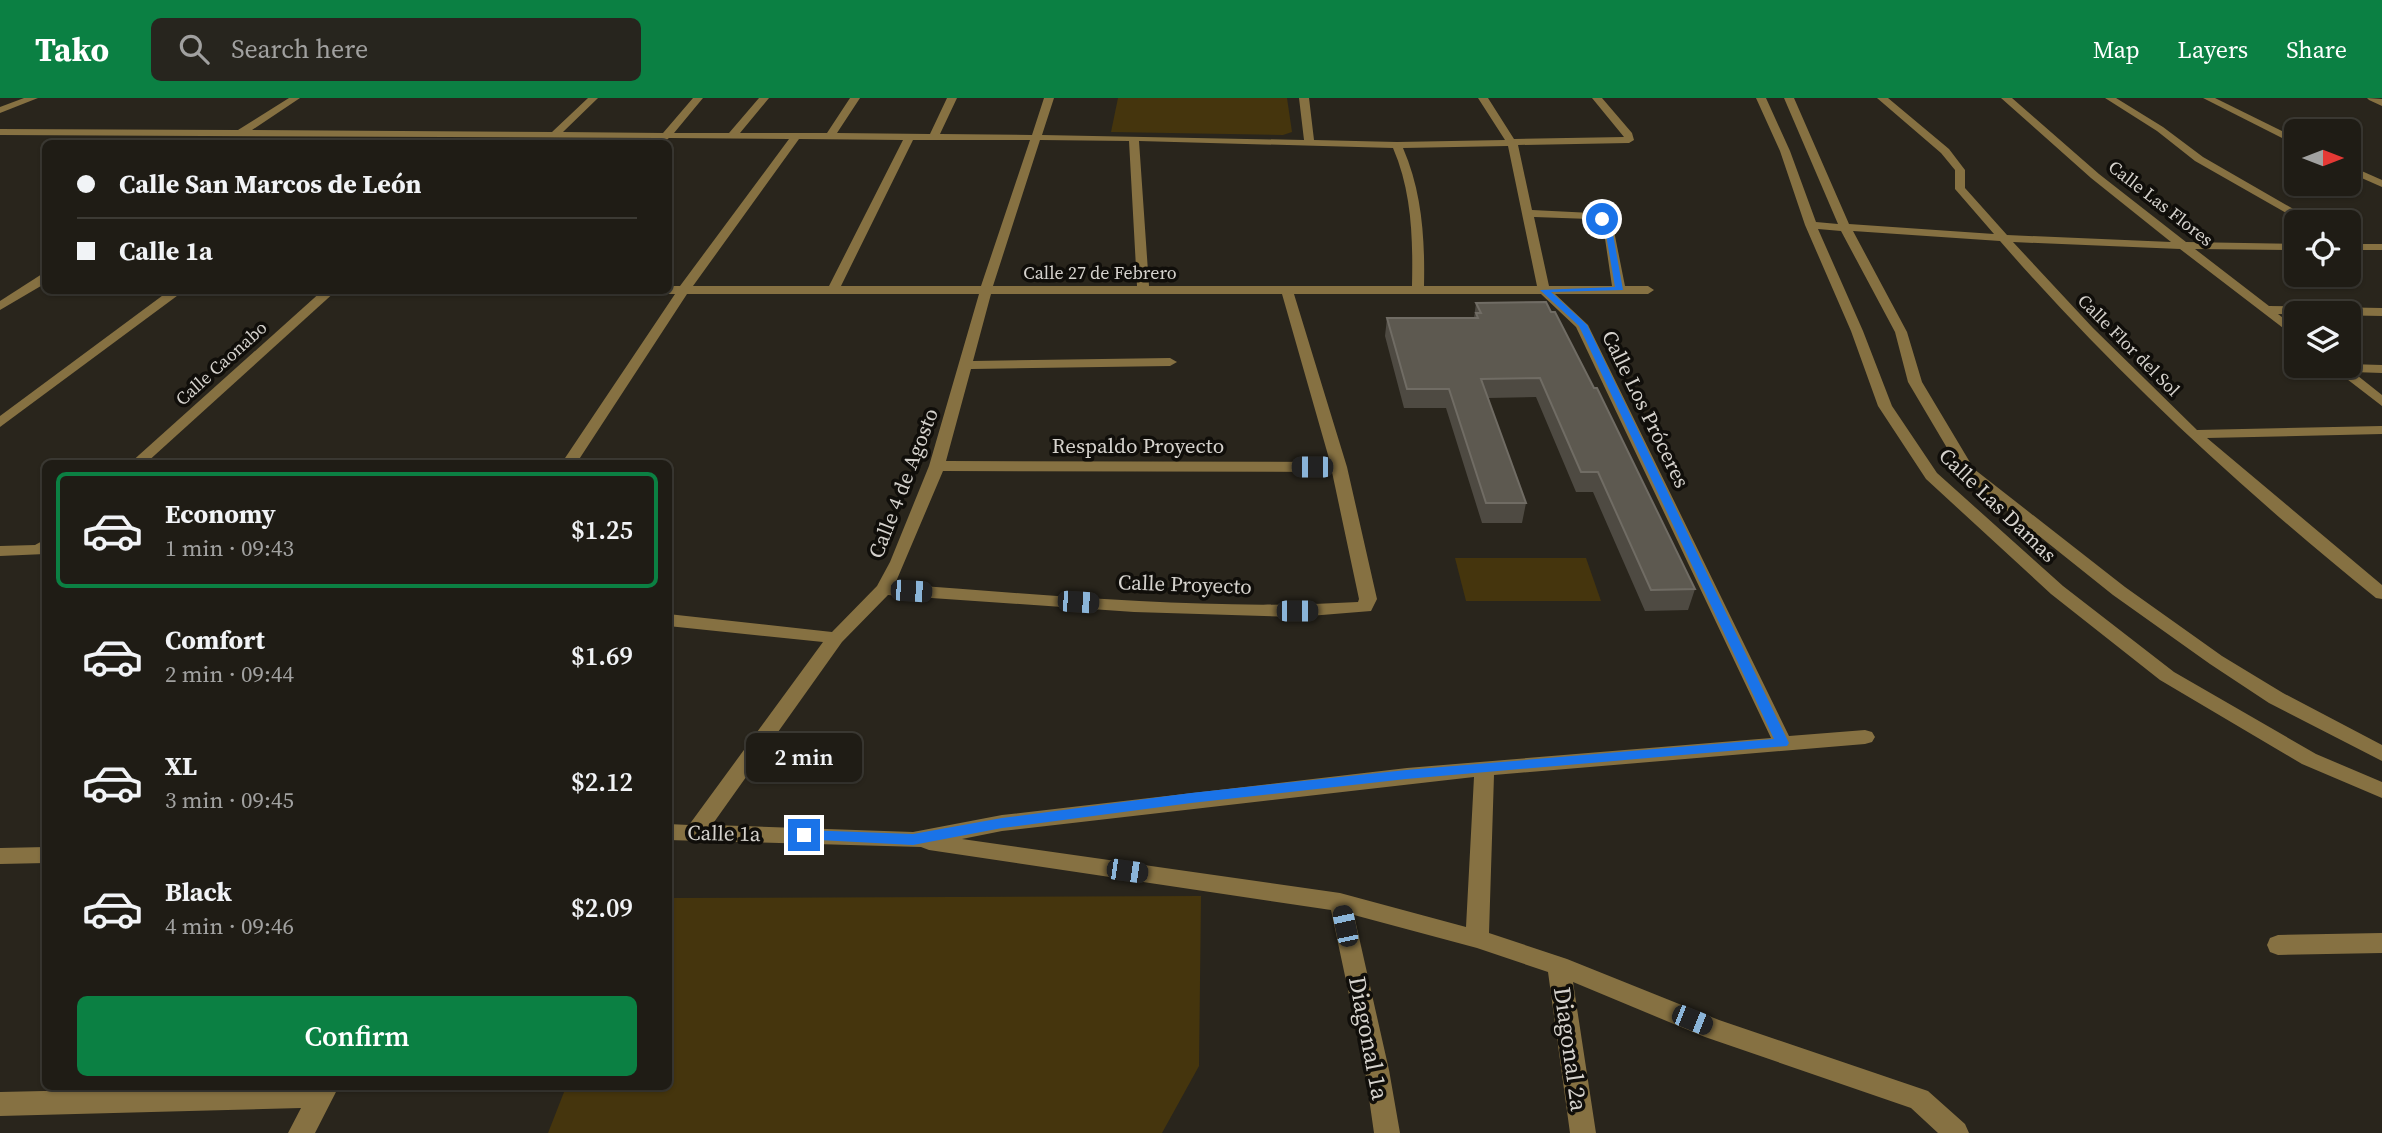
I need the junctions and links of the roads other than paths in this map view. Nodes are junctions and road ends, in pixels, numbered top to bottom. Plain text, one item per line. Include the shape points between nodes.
1 (33, 98) edge
2 (295, 98) edge
3 (593, 98) edge
4 (698, 98) edge
5 (764, 98) edge
6 (855, 98) edge
7 (952, 98) edge
8 (1049, 98) edge
9 (1304, 98) edge
10 (1483, 98) edge
11 (1597, 98) edge
12 (1760, 98) edge
13 (1789, 98) edge
14 (1882, 98) edge
15 (2006, 98) edge
16 (2109, 98) edge
17 (2208, 98) edge
18 (2372, 98) edge
19 (2382, 103) edge
20 (0, 110) edge
21 (0, 132) edge
22 (241, 133) junction
23 (275, 133) junction
24 (486, 135) junction
25 (553, 136) junction
26 (732, 136) junction
27 (2284, 136) edge
28 (796, 137) junction
29 (830, 137) junction
30 (909, 137) junction
31 (933, 138) junction
32 (1036, 138) junction
33 (1134, 138) junction
34 (264, 140) edge
35 (479, 140) edge
36 (662, 140) edge
37 (1309, 142) junction
38 (1397, 145) junction
39 (1513, 145) junction
40 (1785, 151) junction
41 (1814, 153) junction
42 (2361, 174) edge
43 (2382, 184) edge
44 (2290, 210) edge
45 (1527, 214) junction
46 (1811, 225) junction
47 (1845, 228) junction
48 (2007, 240) junction
49 (2187, 247) junction
50 (2284, 247) edge
51 (2363, 247) edge
52 (2382, 247) edge
53 (42, 279) edge
54 (0, 287) edge
55 (28, 288) junction
56 (42, 288) edge
57 (1286, 288) junction
58 (1418, 288) junction
59 (833, 290) junction
60 (986, 290) junction
61 (1143, 290) junction
62 (1544, 290) junction
63 (1619, 290) junction
64 (1648, 290) dead end
65 (672, 291) edge
66 (682, 291) junction
67 (174, 294) edge
68 (327, 294) edge
69 (0, 306) edge
70 (2266, 310) junction
71 (2382, 312) edge
72 (2284, 324) edge
73 (1170, 362) dead end
74 (967, 365) junction
75 (2361, 368) edge
76 (2382, 369) edge
77 (2352, 378) edge
78 (2382, 402) edge
79 (0, 423) edge
80 (2382, 430) edge
81 (2194, 434) junction
82 (140, 460) edge
83 (571, 460) edge
84 (937, 466) junction
85 (1339, 467) junction
86 (1968, 472) junction
87 (1931, 476) junction
88 (42, 547) edge
89 (0, 551) edge
90 (884, 589) junction
91 (2382, 594) edge
92 (672, 620) edge
93 (836, 638) junction
94 (1865, 737) dead end
95 (1783, 743) junction
96 (2382, 754) edge
97 (1484, 770) junction
98 (2382, 790) edge
99 (696, 831) junction
100 (672, 832) edge
101 (913, 840) junction
102 (42, 855) edge
103 (0, 856) edge
104 (1340, 902) junction
105 (1477, 939) junction
106 (2382, 943) edge
107 (2278, 945) dead end
108 (1559, 966) junction
109 (323, 1092) edge
110 (0, 1104) edge
111 (301, 1133) edge
112 (1387, 1133) edge
113 (1583, 1133) edge
114 (1956, 1133) edge

1 - 20 street
2 - 22 street
3 - 25 street
4 - 36 street
5 - 26 street
6 - 29 street
7 - 31 street
8 - 32 street, Calle 4 de Agosto
9 - 37 street
10 - 39 street
11 - 39 street via 1629,140
12 - 40 street, Calle Las Damas
13 - 41 street, Calle Las Damas
14 - 48 street, Calle Flor del Sol via 1945,151 1960,170 1960,189
15 - 49 street, Calle Las Flores via 2095,176
16 - 44 street via 2199,159
17 - 27 street
18 - 19 street
21 - 22 street
22 - 23 street
23 - 24 street
23 - 34 street
24 - 25 street
24 - 35 street
25 - 36 street
26 - 28 street
26 - 36 street
28 - 29 street
28 - 66 street
29 - 30 street
30 - 31 street
30 - 59 street
31 - 32 street
32 - 33 street
32 - 60 street, Calle 4 de Agosto
33 - 37 street
33 - 61 street
37 - 38 street
38 - 39 street
38 - 58 street via 1411,182 1419,240
39 - 45 street
40 - 41 street
40 - 46 street, Calle Las Damas
41 - 47 street, Calle Las Damas
42 - 43 street
45 - 62 street
45 - 63 street via 1592,216 1608,223
46 - 47 street
46 - 87 street, Calle Las Damas via 1885,406
47 - 48 street
47 - 86 street, Calle Las Damas via 1901,332 1915,382
48 - 49 street
48 - 81 street, Calle Flor del Sol via 2087,330
49 - 50 street
49 - 70 street, Calle Las Flores
51 - 52 street
53 - 55 street
54 - 55 street
55 - 56 street
55 - 69 street
57 - 58 street, Calle 27 de Febrero
57 - 61 street, Calle 27 de Febrero
57 - 85 street, Calle Proyecto
58 - 62 street, Calle 27 de Febrero
59 - 60 street, Calle 27 de Febrero
59 - 66 street, Calle 27 de Febrero
60 - 61 street, Calle 27 de Febrero
60 - 74 street, Calle 4 de Agosto
62 - 63 street, Calle 27 de Febrero
62 - 95 street, Calle Los Próceres via 1582,325
63 - 64 street, Calle 27 de Febrero
65 - 66 street, Calle 27 de Febrero
66 - 83 street
67 - 79 street
68 - 82 street, Calle Caonabo
70 - 71 street
70 - 72 street, Calle Las Flores
73 - 74 street
74 - 84 street, Calle 4 de Agosto
75 - 76 street
77 - 78 street
80 - 81 street
81 - 91 street, Calle Flor del Sol
84 - 85 street, Respaldo Proyecto
84 - 90 street, Calle 4 de Agosto
85 - 90 street, Calle Proyecto via 1368,599 1365,607 1297,611 1134,606
86 - 87 street
86 - 96 street, Calle Las Damas via 2108,583 2216,660 2276,698
87 - 98 street, Calle Las Damas via 2057,590 2166,676 2309,758
88 - 89 street
90 - 93 street, Calle 4 de Agosto
92 - 93 street
93 - 99 street, Calle 4 de Agosto
94 - 95 street, Calle 1a
95 - 97 street, Calle 1a
97 - 101 street, Calle 1a via 1191,798 1002,823
97 - 105 street
99 - 100 street, Calle 1a
99 - 101 street, Calle 1a
101 - 104 street
102 - 103 street
104 - 105 street
104 - 112 street, Diagonal 1a
105 - 108 street
106 - 107 street
108 - 113 street, Diagonal 2a
108 - 114 street via 1714,1030 1919,1098
109 - 110 street
109 - 111 street

